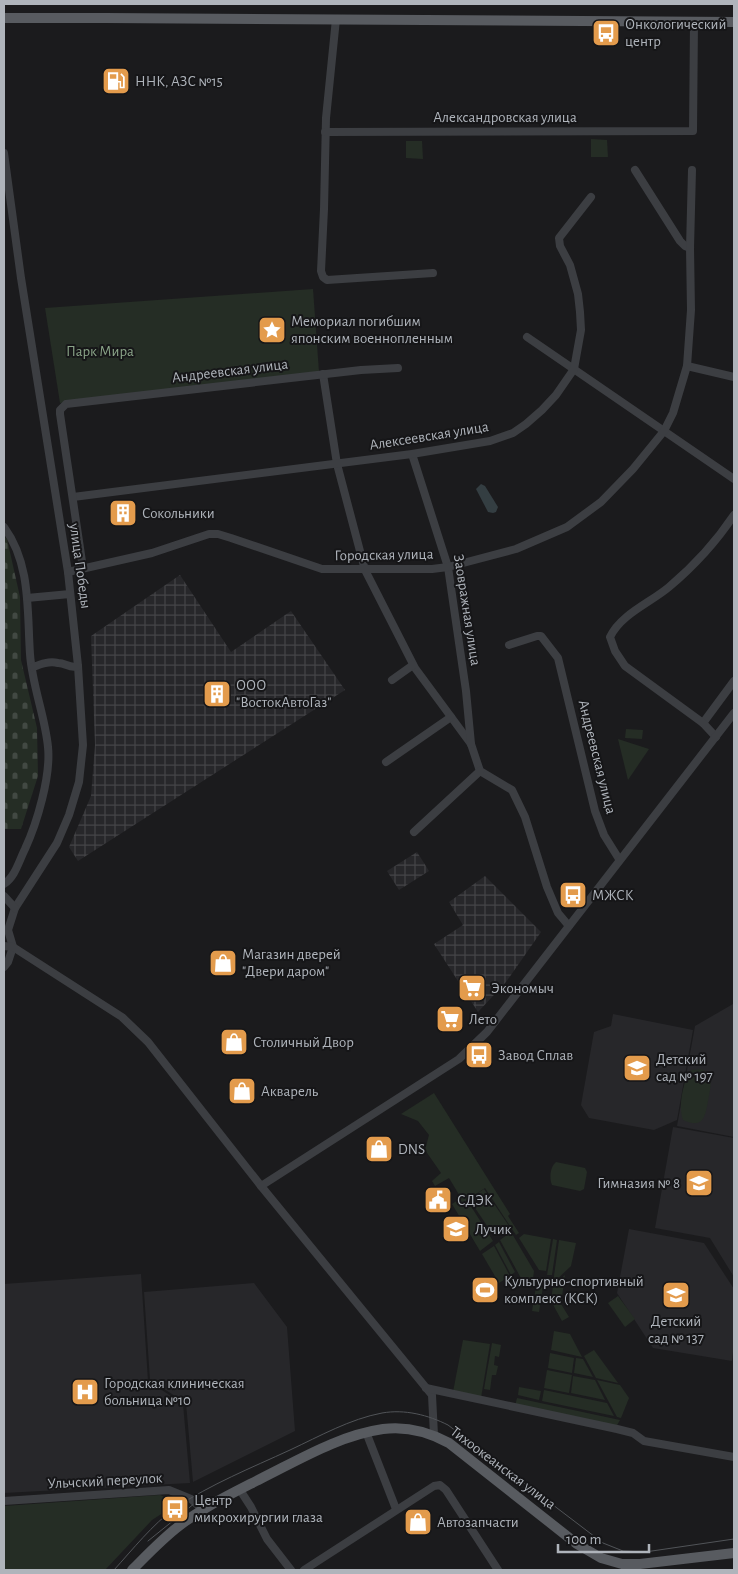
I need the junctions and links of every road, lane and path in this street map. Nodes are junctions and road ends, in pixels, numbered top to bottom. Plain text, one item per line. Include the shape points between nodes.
1 (4, 18) edge
2 (336, 20) junction
3 (694, 22) junction
4 (734, 22) edge
5 (325, 132) junction
6 (4, 152) edge
7 (635, 170) dead end
8 (692, 170) dead end
9 (591, 197) dead end
10 (690, 248) junction
11 (434, 273) dead end
12 (527, 338) dead end
13 (687, 366) junction
14 (398, 368) dead end
15 (574, 369) junction
16 (323, 374) junction
17 (734, 377) edge
18 (664, 431) junction
19 (412, 454) junction
20 (337, 464) junction
21 (734, 479) edge
22 (71, 481) junction
23 (54, 484) junction
24 (73, 497) junction
25 (734, 515) edge
26 (4, 526) edge
27 (448, 566) junction
28 (83, 568) junction
29 (364, 570) junction
30 (68, 572) junction
31 (70, 594) junction
32 (28, 598) junction
33 (509, 645) dead end
34 (412, 662) junction
35 (78, 666) junction
36 (33, 667) junction
37 (392, 680) dead end
38 (734, 681) edge
39 (734, 713) edge
40 (451, 717) junction
41 (703, 723) junction
42 (716, 737) junction
43 (471, 744) junction
44 (386, 762) dead end
45 (480, 771) junction
46 (414, 832) dead end
47 (619, 859) junction
48 (4, 884) edge
49 (4, 896) edge
50 (15, 908) junction
51 (569, 926) junction
52 (4, 946) edge
53 (12, 948) junction
54 (4, 967) edge
55 (261, 1186) junction
56 (426, 1388) junction
57 (366, 1432) junction
58 (434, 1435) junction
59 (734, 1457) edge
60 (240, 1490) junction
61 (4, 1501) edge
62 (202, 1509) junction
63 (396, 1510) junction
64 (734, 1553) edge
65 (132, 1570) edge
66 (291, 1570) edge
67 (304, 1570) edge
68 (498, 1570) edge

1 - 2 main road
2 - 3 main road
2 - 5 street
3 - 4 main road
3 - 5 street, Александровская улица via 691,132
5 - 11 street via 323,277 327,280
6 - 23 street, улица Победы
7 - 10 street via 676,236
8 - 10 street, Городская улица
9 - 15 street, Алексеевская улица via 559,238 578,294 581,330
10 - 13 street, Городская улица via 691,310
12 - 15 street
13 - 17 street
13 - 18 street, Городская улица
14 - 16 street, Андреевская улица
15 - 18 street
15 - 19 street, Алексеевская улица via 542,410 513,433 490,441
16 - 20 street
16 - 22 street, Андреевская улица via 66,404 60,414
18 - 21 street
18 - 27 street, Городская улица via 601,502 567,527 516,549
19 - 20 street, Алексеевская улица
19 - 27 street, Заовражная улица
20 - 24 street, Алексеевская улица
20 - 29 street
22 - 23 street
22 - 24 street
23 - 30 street, улица Победы
24 - 28 street
25 - 41 street via 696,561 668,588 614,628 610,637 625,666
26 - 32 street via 22,561
27 - 29 street, Городская улица
27 - 43 street, Заовражная улица
28 - 29 street, Городская улица via 218,534 322,569
28 - 30 street, Городская улица
29 - 34 street
30 - 31 street, улица Победы
31 - 32 street
31 - 35 street, улица Победы
32 - 36 street
33 - 47 street, Андреевская улица via 541,636 558,658 595,811
34 - 37 street
34 - 40 street
35 - 36 street via 56,662
35 - 50 street, улица Победы via 83,745 79,782 57,843
36 - 48 street via 48,746 48,764 27,844 10,880
38 - 41 street
39 - 42 street
40 - 43 street
40 - 44 street
41 - 42 street
42 - 47 street
43 - 45 street
45 - 46 street
45 - 51 street via 512,790 525,817 547,887 558,913
47 - 51 street
49 - 50 street
50 - 53 street, улица Победы via 8,930
51 - 55 street via 498,1020 458,1059
52 - 53 street
53 - 54 street, улица Победы
53 - 55 street via 122,1016 148,1042
55 - 56 street
56 - 58 street via 432,1395
56 - 59 street via 617,1429 633,1433 644,1441
57 - 58 main road, Тихоокеанская улица via 399,1428
57 - 60 main road, Тихоокеанская улица via 309,1455
57 - 63 street
58 - 64 main road, Тихоокеанская улица via 463,1454 576,1544 601,1558 622,1564 640,1564
60 - 62 main road, Тихоокеанская улица
60 - 66 street via 267,1539
61 - 62 street, Ульчский переулок via 168,1490 191,1499
62 - 65 main road, Тихоокеанская улица via 177,1527
63 - 67 street
63 - 68 street via 440,1485

